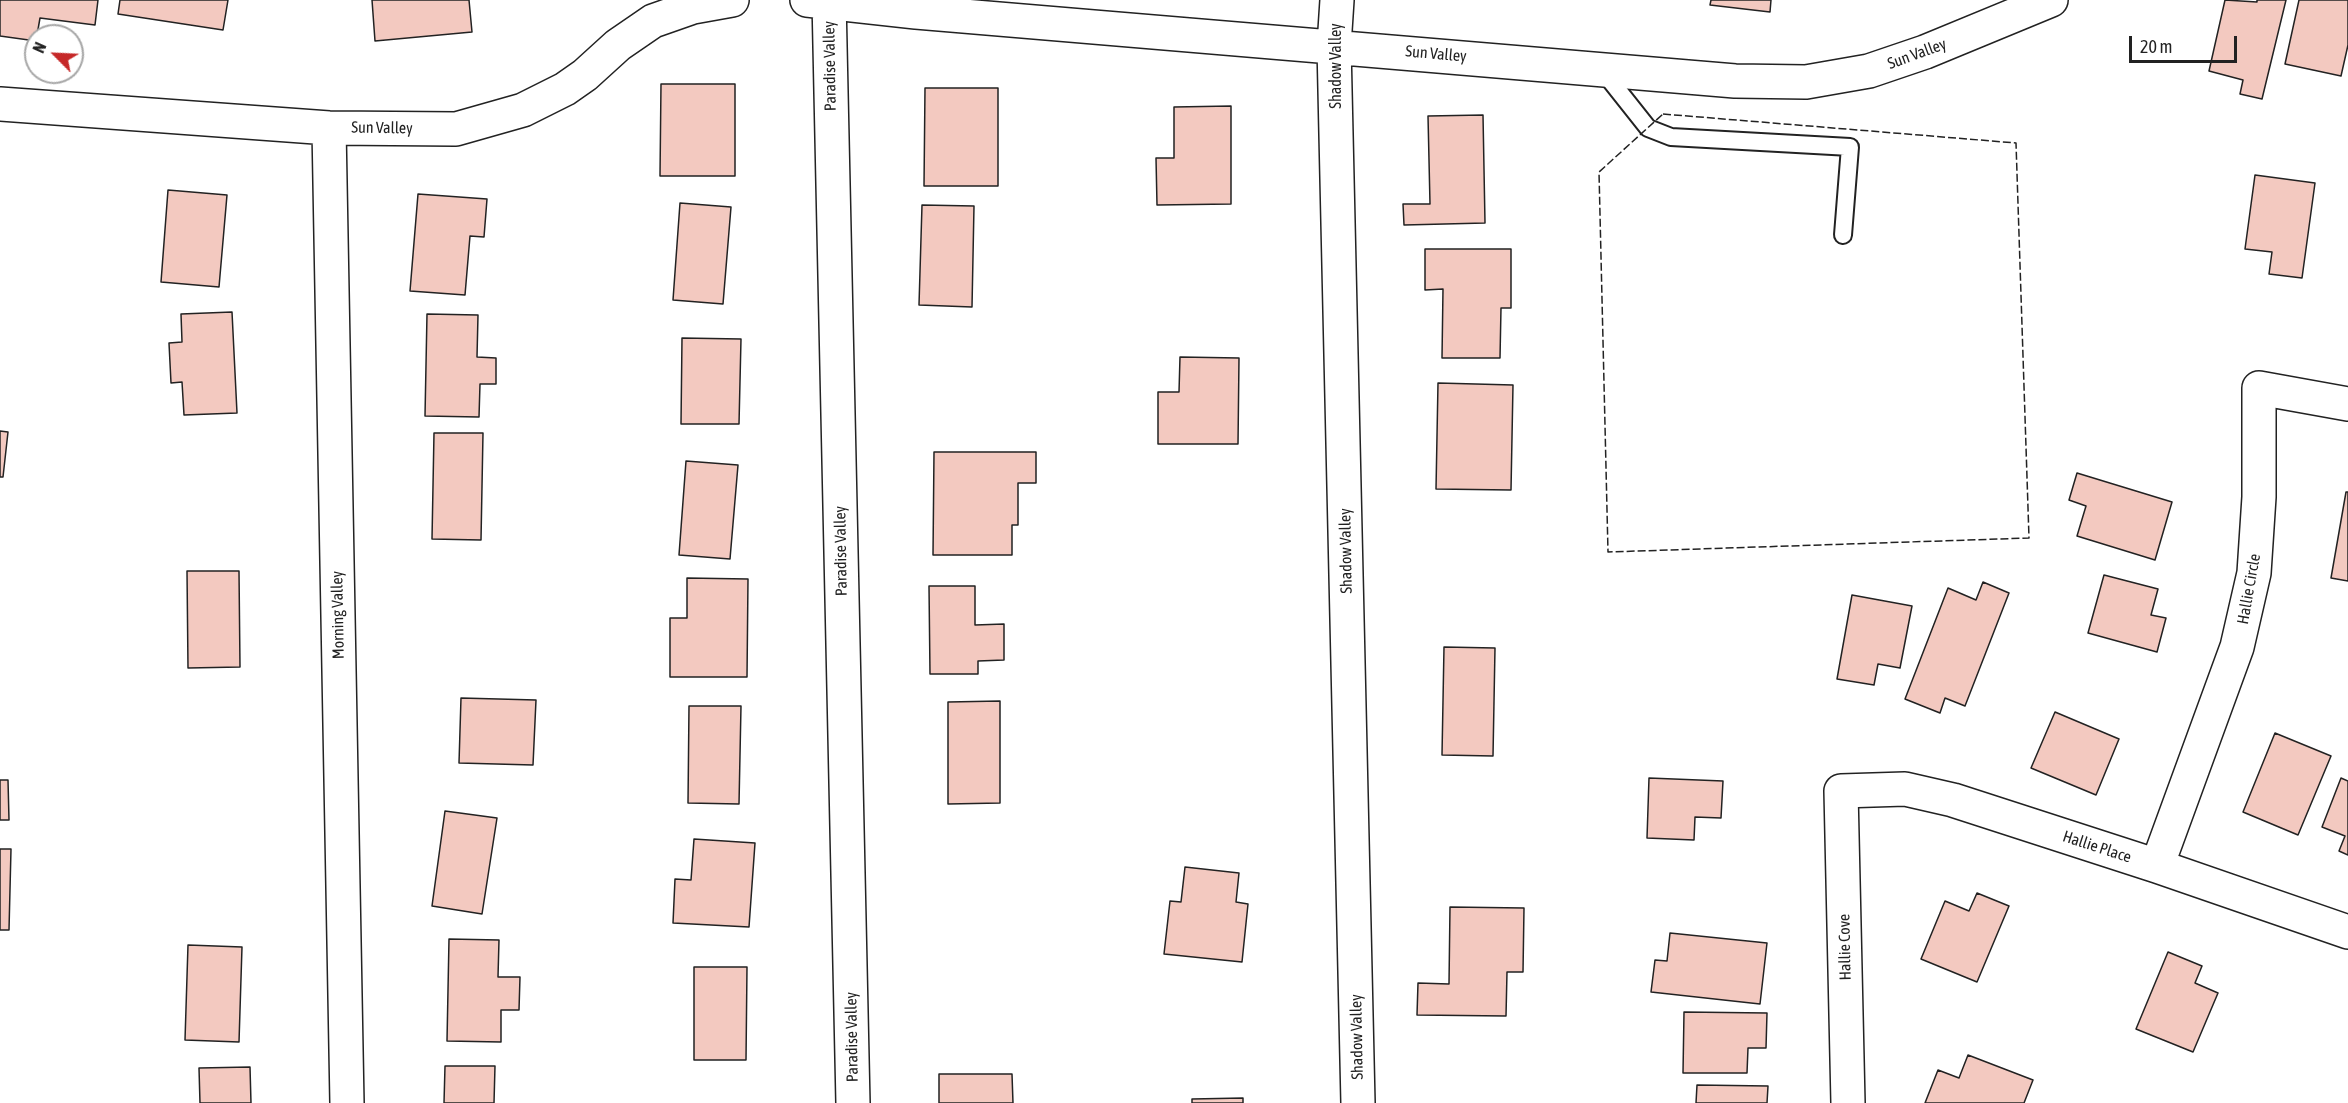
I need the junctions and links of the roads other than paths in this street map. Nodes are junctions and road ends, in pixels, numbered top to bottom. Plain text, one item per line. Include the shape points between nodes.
1 (732, 0) edge
2 (1337, 0) edge
3 (2051, 0) edge
4 (822, 1) edge
5 (1334, 46) junction
6 (1601, 69) junction
7 (0, 104) edge
8 (329, 128) junction
9 (1843, 235) dead end
10 (2348, 404) edge
11 (1841, 791) joint
12 (2157, 866) junction
13 (2348, 932) edge
14 (347, 1103) edge
15 (854, 1103) edge
16 (1358, 1103) edge
17 (1848, 1103) edge

1 - 8 street, Sun Valley via 693,7 653,21 565,89 523,110 456,129
2 - 5 street, Shadow Valley
3 - 6 street, Sun Valley via 1869,71 1806,82 1735,81
4 - 5 street, Sun Valley
4 - 15 street, Paradise Valley
5 - 6 street, Sun Valley
5 - 16 street, Shadow Valley
6 - 9 lane via 1648,128 1671,137 1850,147
7 - 8 street, Sun Valley
8 - 14 street, Morning Valley
10 - 12 street, Hallie Circle via 2259,388 2254,573 2237,647
11 - 12 street, Hallie Place via 1905,789 1953,800
11 - 17 street, Hallie Cove
12 - 13 street, Hallie Place

